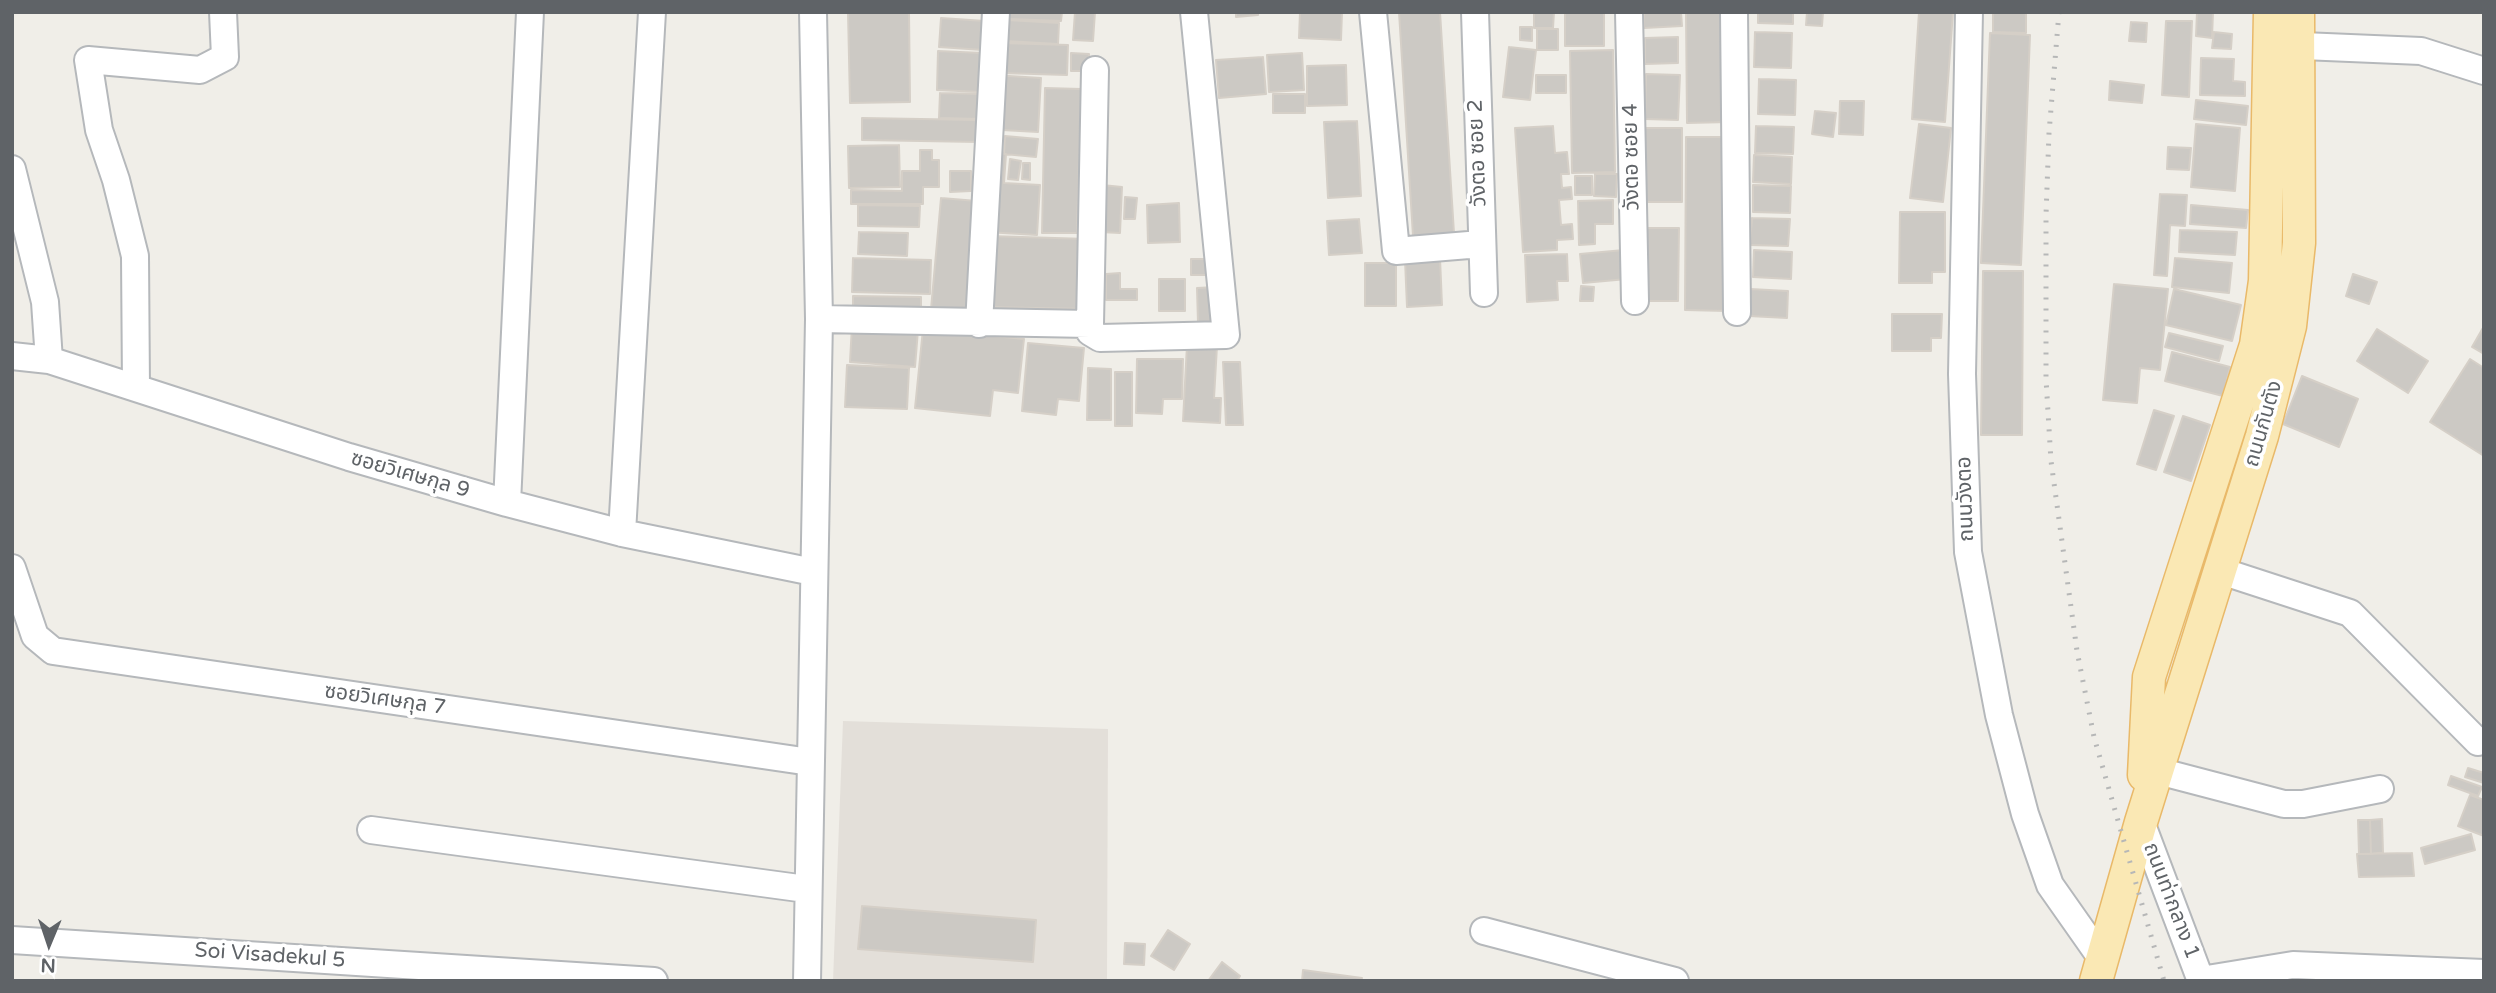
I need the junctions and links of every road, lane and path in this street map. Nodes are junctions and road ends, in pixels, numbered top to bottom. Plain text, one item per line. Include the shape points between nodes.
1 (223, 12) edge
2 (530, 12) edge
3 (652, 12) edge
4 (813, 12) edge
5 (996, 12) edge
6 (1194, 12) edge
7 (1373, 12) edge
8 (1475, 12) edge
9 (1629, 12) edge
10 (1734, 12) edge
11 (1969, 12) edge
12 (2270, 12) edge
13 (2298, 12) edge
14 (2284, 45) junction
15 (1095, 70) dead end
16 (2484, 71) edge
17 (12, 169) edge
18 (1481, 244) junction
19 (1484, 293) dead end
20 (1635, 301) dead end
21 (1737, 312) dead end
22 (820, 319) junction
23 (979, 324) junction
24 (1090, 324) junction
25 (12, 356) edge
26 (48, 360) junction
27 (136, 388) junction
28 (507, 503) junction
29 (622, 533) junction
30 (12, 568) edge
31 (2218, 570) junction
32 (813, 572) junction
33 (24, 635) edge
34 (2479, 742) dead end
35 (810, 762) junction
36 (2158, 771) junction
37 (2380, 789) dead end
38 (2141, 822) junction
39 (371, 830) dead end
40 (806, 889) junction
41 (1484, 930) dead end
42 (12, 940) edge
43 (2099, 970) edge
44 (2484, 973) edge
45 (654, 981) edge
46 (807, 981) edge
47 (1675, 981) edge
48 (2201, 981) edge

1 - 27 street via 225,57 200,70 88,60 99,130 135,256
2 - 28 street
3 - 29 street
4 - 22 street
5 - 23 street
6 - 24 street via 1226,335 1100,338 1090,332
7 - 18 street via 1396,251
8 - 18 street, วังตอ ซอย 2
9 - 20 street, วังตอ ซอย 4
10 - 21 street
11 - 43 street, ถนนวังตอ via 1962,374 1968,552 1999,715 2025,814 2050,885
12 - 14 main road, ถนนกันตัง
13 - 14 main road, ถนนกันตัง
14 - 16 street via 2421,51
14 - 31 main road, ถนนกันตัง via 2299,243 2290,326 2262,436
14 - 38 main road, ถนนกันตัง via 2266,281 2256,345 2149,677
15 - 24 street
17 - 26 street via 45,302
18 - 19 street, วังตอ ซอย 2
22 - 23 street
22 - 32 street
23 - 24 street
25 - 26 street, ซอยวิเศษกุล 9
26 - 27 street, ซอยวิเศษกุล 9
27 - 28 street, ซอยวิเศษกุล 9
28 - 29 street, ซอยวิเศษกุล 9
29 - 32 street, ซอยวิเศษกุล 9
30 - 33 street, ซอยวิเศษกุล 7
31 - 34 street via 2350,612
31 - 36 main road, ถนนกันตัง
32 - 35 street
33 - 35 street, ซอยวิเศษกุล 7 via 53,651
35 - 40 street
36 - 37 street via 2284,804
36 - 38 main road, ถนนกันตัง
38 - 43 main road, ถนนกันตัง
38 - 48 street, ถนนท่ากลาง 1
39 - 40 street
40 - 46 street
41 - 47 street
42 - 45 street, Soi Visadekul 5
44 - 48 street via 2293,965

